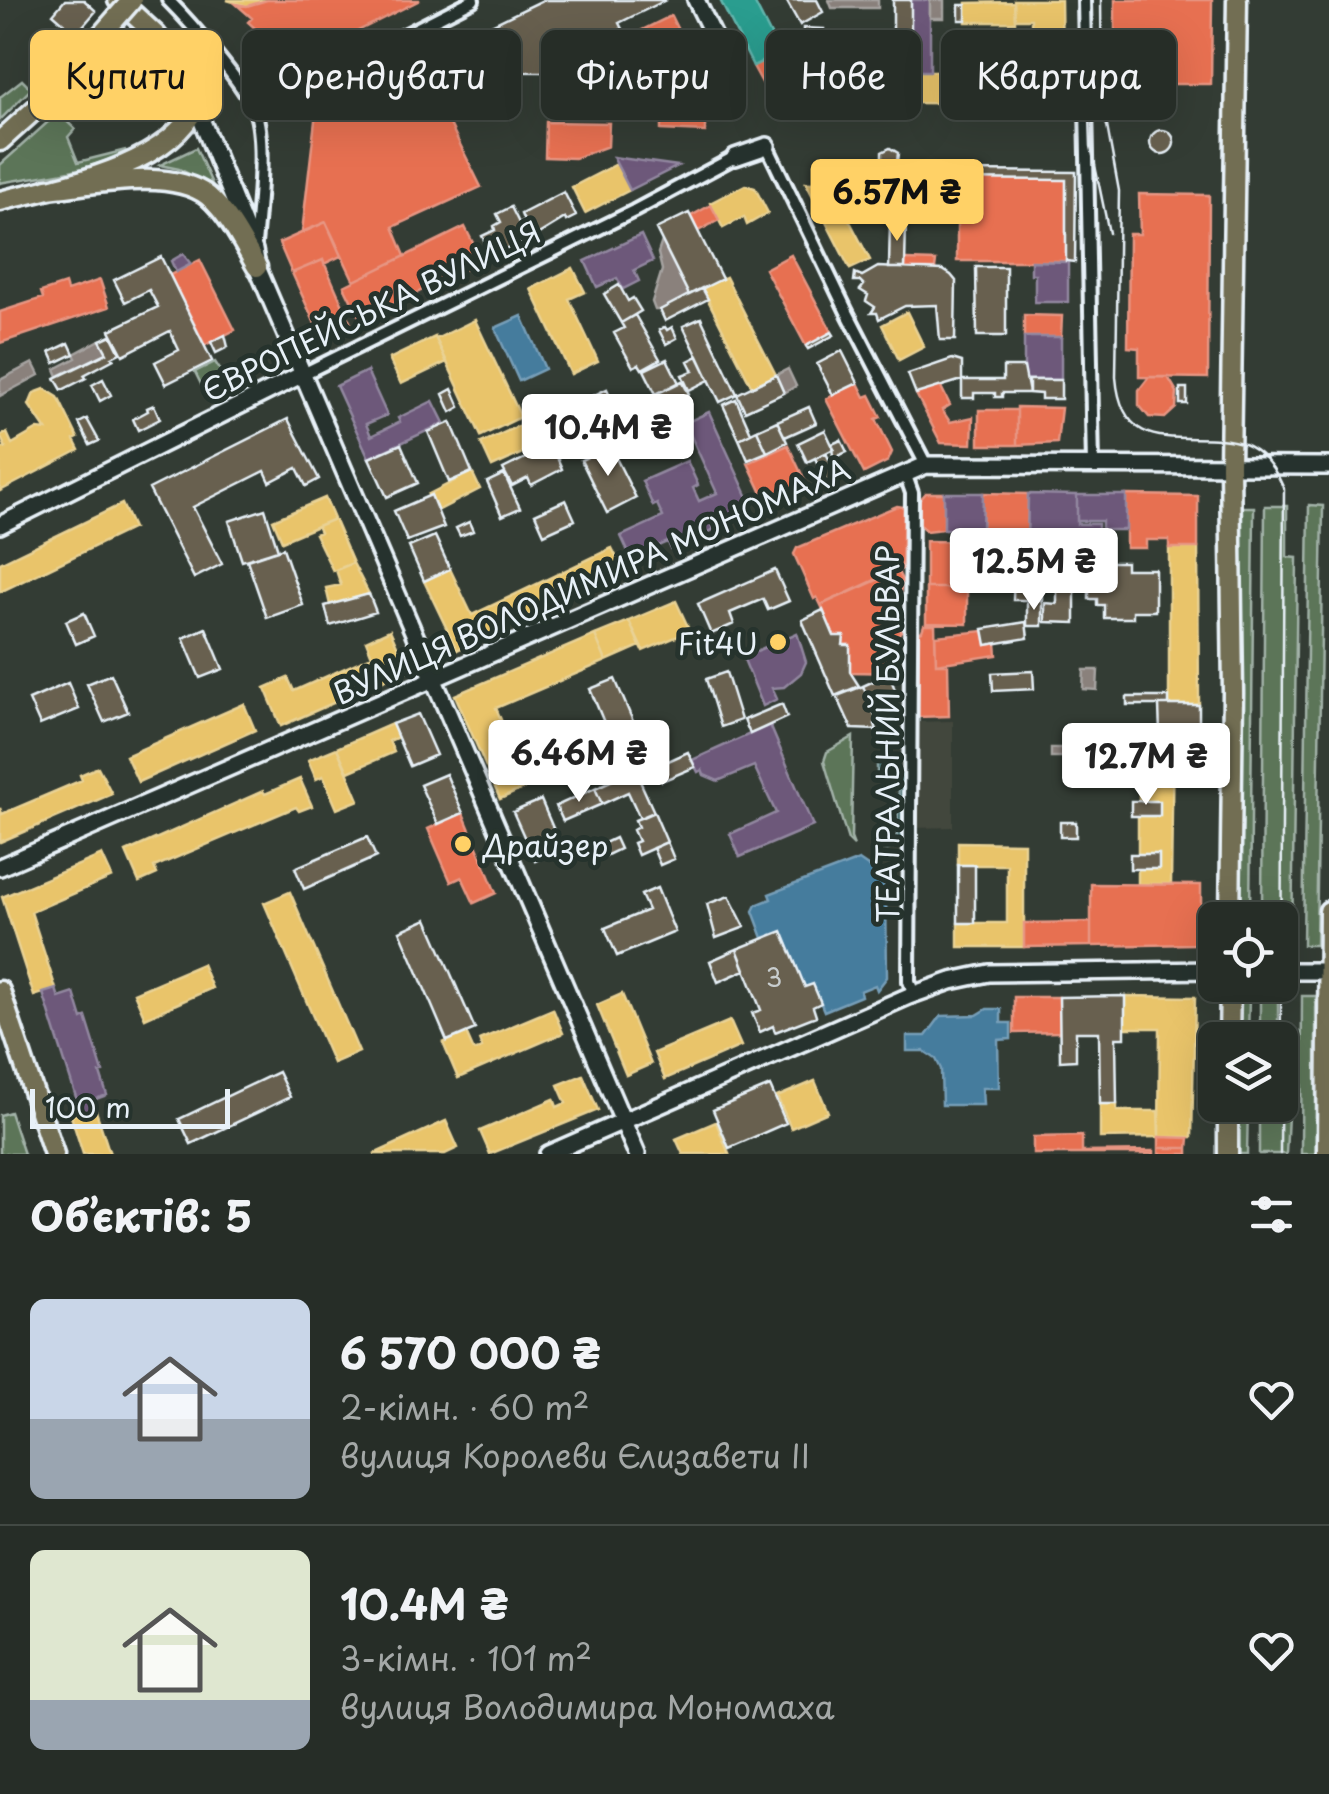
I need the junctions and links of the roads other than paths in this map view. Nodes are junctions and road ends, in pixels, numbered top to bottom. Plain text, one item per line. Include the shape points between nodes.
1 (118, 0) edge
2 (132, 0) edge
3 (168, 0) edge
4 (473, 0) edge
5 (696, 0) edge
6 (1084, 0) edge
7 (1237, 0) edge
8 (147, 30) edge
9 (413, 30) edge
10 (711, 30) edge
11 (242, 93) edge
12 (188, 120) edge
13 (202, 120) edge
14 (255, 120) edge
15 (0, 141) edge
16 (768, 146) joint
17 (735, 157) joint
18 (47, 189) junction
19 (0, 200) edge
20 (256, 258) junction
21 (303, 374) junction
22 (926, 465) junction
23 (1093, 466) junction
24 (1230, 466) junction
25 (1329, 466) edge
26 (906, 474) junction
27 (0, 525) edge
28 (434, 678) junction
29 (0, 867) edge
30 (1230, 902) edge
31 (1329, 911) edge
32 (1198, 970) edge
33 (1298, 971) edge
34 (1329, 971) edge
35 (0, 991) edge
36 (914, 995) junction
37 (624, 1121) junction
38 (1228, 1122) edge
39 (54, 1154) edge
40 (548, 1154) edge
41 (636, 1154) edge
42 (1228, 1154) edge
43 (1327, 1154) edge

1 - 8 main road
2 - 15 main road, bridge
3 - 11 street
4 - 9 street
5 - 10 main road
6 - 23 street
7 - 24 main road
12 - 18 main road via 162,147
13 - 20 main road
14 - 20 street via 261,193
16 - 17 main road, ЄВРОПЕЙСЬКА ВУЛИЦЯ
16 - 22 street
17 - 21 street, ЄВРОПЕЙСЬКА ВУЛИЦЯ
18 - 19 main road
18 - 20 main road via 145,181 186,185 207,196
20 - 21 main road
21 - 27 main road, ЄВРОПЕЙСЬКА ВУЛИЦЯ
21 - 28 main road
22 - 23 main road, ВУЛИЦЯ ВОЛОДИМИРА МОНОМАХА
22 - 26 main road, ВУЛИЦЯ ВОЛОДИМИРА МОНОМАХА
23 - 24 main road, ВУЛИЦЯ ВОЛОДИМИРА МОНОМАХА
24 - 25 main road, ВУЛИЦЯ ВОЛОДИМИРА МОНОМАХА
24 - 30 main road
26 - 28 main road, ВУЛИЦЯ ВОЛОДИМИРА МОНОМАХА
26 - 36 street, ТЕАТРАЛЬНИЙ БУЛЬВАР via 912,493
28 - 29 main road, ВУЛИЦЯ ВОЛОДИМИРА МОНОМАХА
28 - 37 main road
31 - 34 main road
32 - 36 main road via 989,973
33 - 34 main road
34 - 43 main road
35 - 39 main road
36 - 37 main road
37 - 40 main road
37 - 41 main road
38 - 42 main road

